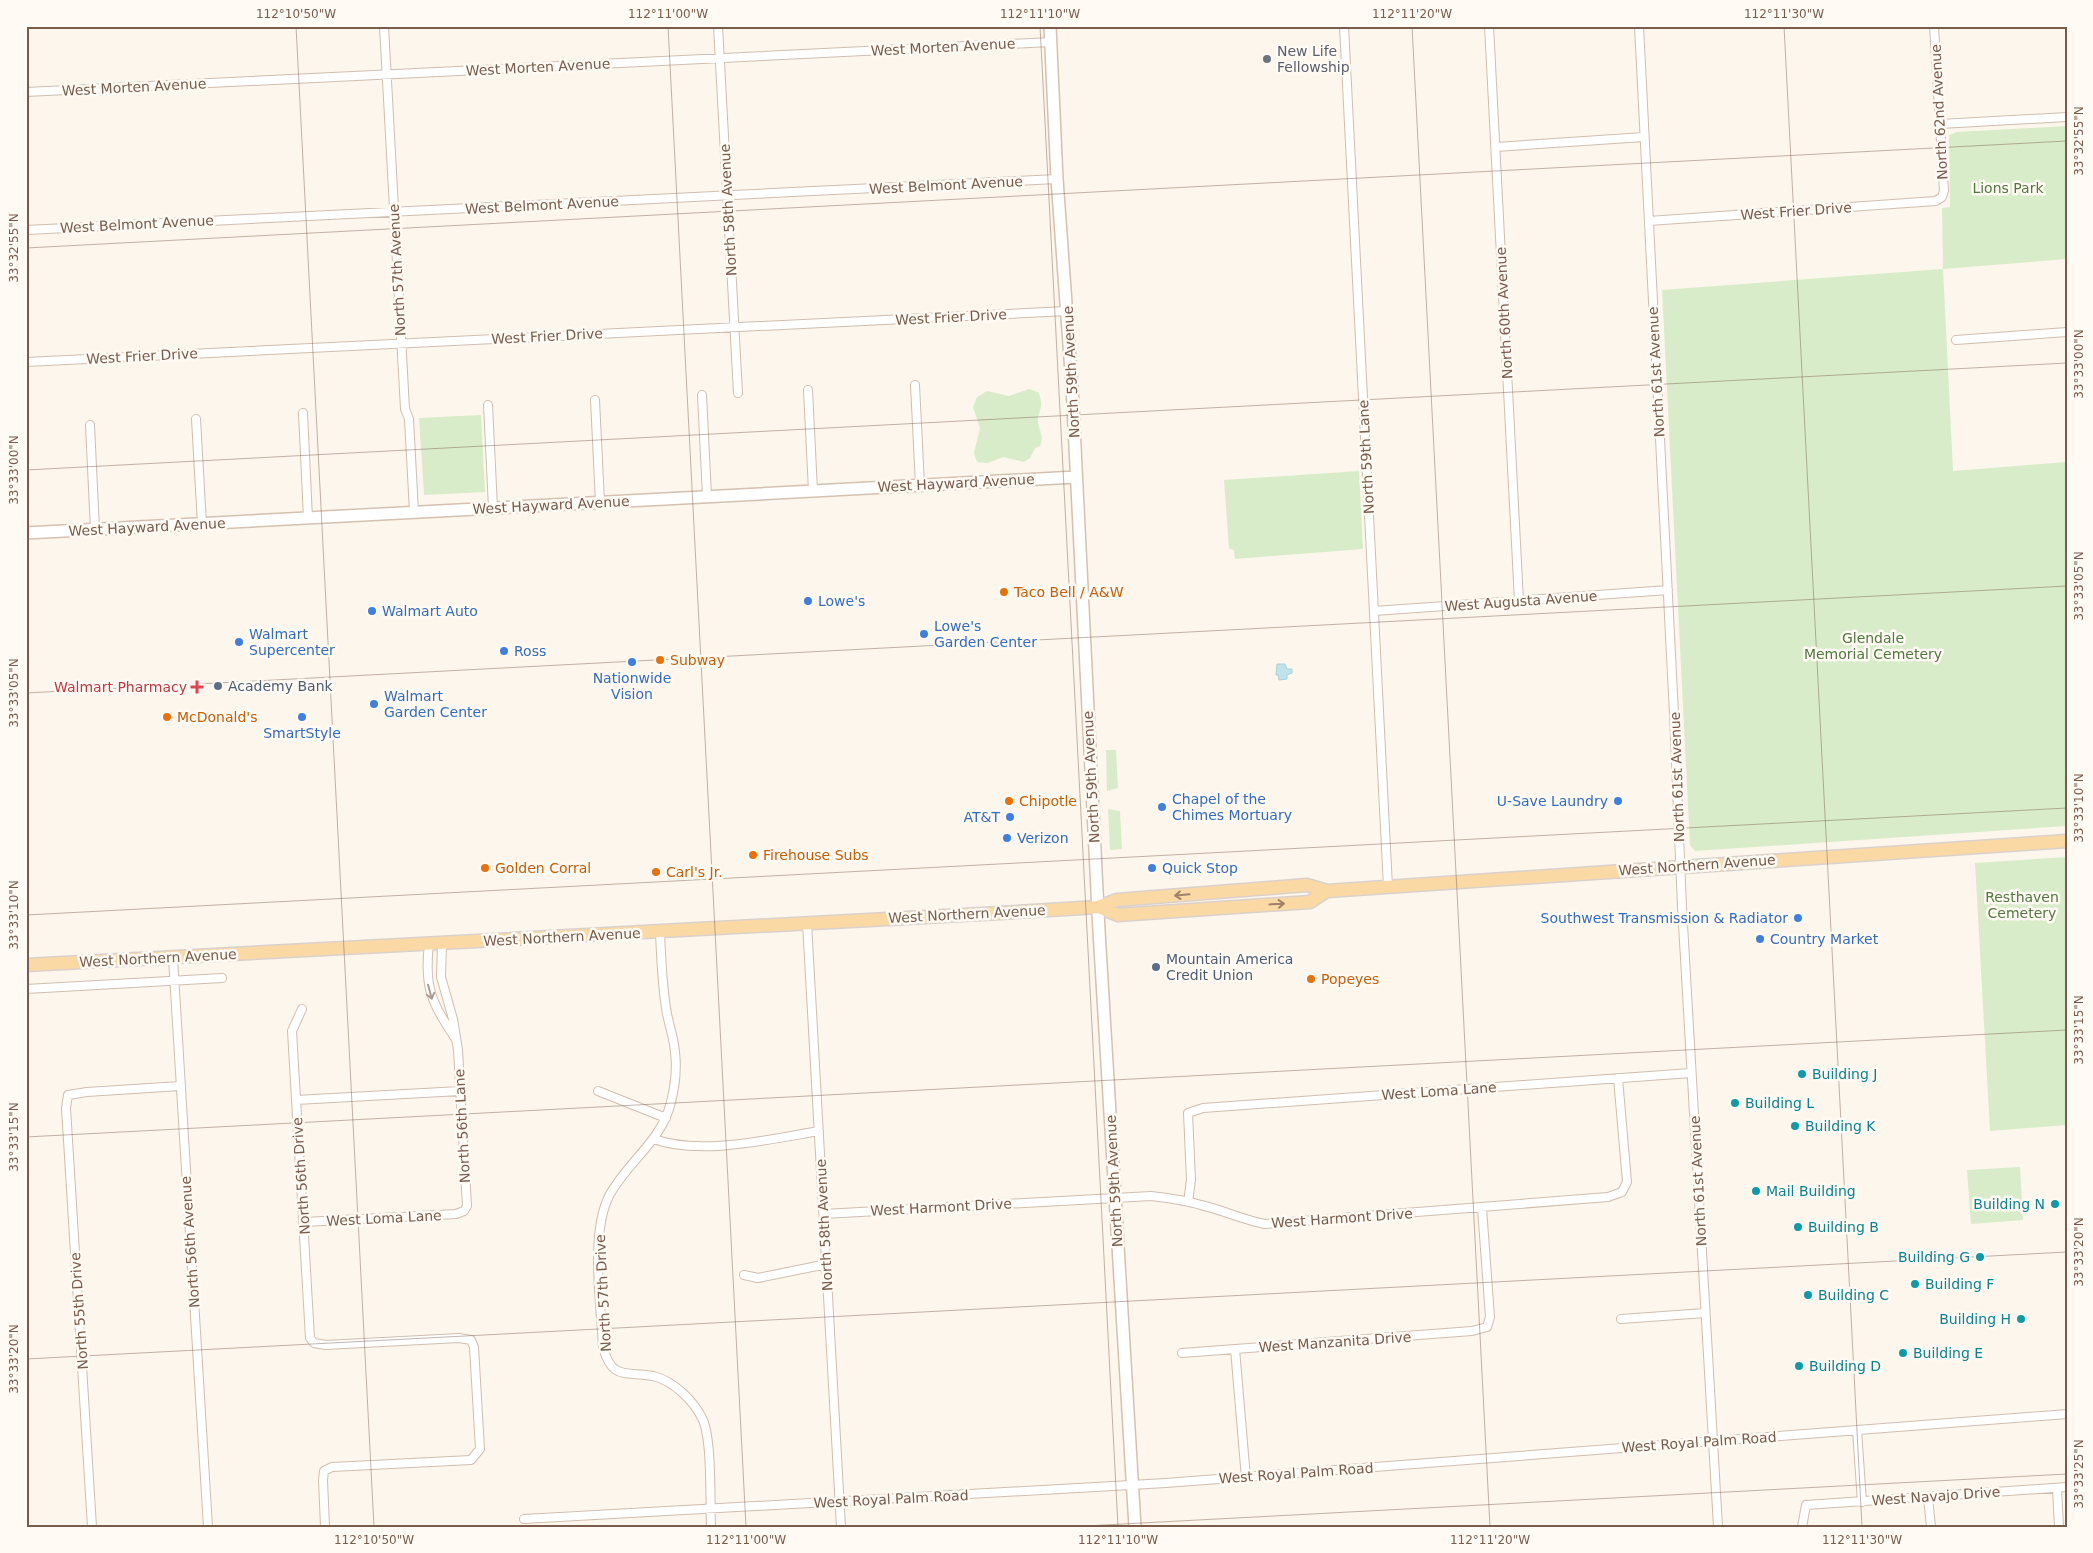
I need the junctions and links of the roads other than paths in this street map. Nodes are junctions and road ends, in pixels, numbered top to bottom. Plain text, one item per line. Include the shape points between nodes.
1 (384, 26) edge
2 (718, 26) edge
3 (1050, 26) edge
4 (1344, 26) edge
5 (1489, 26) edge
6 (1638, 26) edge
7 (1934, 26) edge
8 (1051, 42) junction
9 (720, 58) junction
10 (386, 74) junction
11 (26, 92) edge
12 (2067, 117) edge
13 (1940, 124) junction
14 (1644, 137) junction
15 (1496, 147) junction
16 (1057, 179) junction
17 (727, 196) junction
18 (1942, 197) joint
19 (394, 211) junction
20 (1649, 221) junction
21 (26, 230) edge
22 (1067, 311) junction
23 (734, 327) junction
24 (2067, 332) edge
25 (1956, 340) dead end
26 (401, 343) junction
27 (26, 362) edge
28 (915, 385) dead end
29 (808, 390) dead end
30 (738, 394) dead end
31 (702, 395) dead end
32 (595, 400) dead end
33 (488, 405) dead end
34 (303, 413) dead end
35 (196, 419) dead end
36 (90, 425) dead end
37 (1076, 477) junction
38 (920, 485) junction
39 (814, 491) junction
40 (707, 496) junction
41 (600, 502) junction
42 (493, 508) junction
43 (414, 512) junction
44 (308, 518) junction
45 (202, 524) junction
46 (95, 530) junction
47 (26, 533) edge
48 (1668, 590) junction
49 (1519, 601) junction
50 (1374, 611) junction
51 (2067, 841) edge
52 (1680, 867) junction
53 (1388, 887) junction
54 (1098, 907) junction
55 (807, 923) junction
56 (660, 932) junction
57 (429, 943) junction
58 (442, 943) junction
59 (173, 958) junction
60 (26, 965) edge
61 (222, 978) dead end
62 (175, 981) junction
63 (26, 989) edge
64 (302, 1009) dead end
65 (456, 1040) junction
66 (1692, 1072) junction
67 (1618, 1078) junction
68 (180, 1086) junction
69 (598, 1090) dead end
70 (460, 1091) junction
71 (296, 1100) junction
72 (666, 1118) junction
73 (819, 1131) junction
74 (654, 1139) junction
75 (1115, 1197) junction
76 (1188, 1202) junction
77 (1482, 1208) junction
78 (464, 1211) joint
79 (824, 1214) junction
80 (304, 1222) junction
81 (826, 1264) junction
82 (744, 1275) dead end
83 (1705, 1313) junction
84 (1621, 1319) dead end
85 (1235, 1349) junction
86 (1182, 1353) dead end
87 (2067, 1414) edge
88 (1857, 1430) junction
89 (1713, 1441) junction
90 (1246, 1478) junction
91 (1132, 1485) junction
92 (2067, 1487) edge
93 (2057, 1488) junction
94 (1928, 1497) junction
95 (840, 1501) junction
96 (1862, 1502) junction
97 (711, 1508) junction
98 (524, 1519) dead end
99 (92, 1527) edge
100 (208, 1527) edge
101 (325, 1527) edge
102 (712, 1527) edge
103 (841, 1527) edge
104 (1135, 1527) edge
105 (1718, 1527) edge
106 (1802, 1527) edge
107 (1931, 1527) edge
108 (2059, 1527) edge

1 - 10 street, North 57th Avenue
2 - 9 street, North 58th Avenue
3 - 8 main road, North 59th Avenue
4 - 50 street, North 59th Lane
5 - 15 street, North 60th Avenue
6 - 14 street, North 61st Avenue
7 - 13 street, North 62nd Avenue
8 - 9 street, West Morten Avenue
8 - 16 main road, North 59th Avenue
9 - 10 street, West Morten Avenue
9 - 17 street, North 58th Avenue
10 - 11 street, West Morten Avenue
10 - 19 street, North 57th Avenue
12 - 13 street
13 - 18 street, North 62nd Avenue
14 - 15 street
14 - 20 street, North 61st Avenue
15 - 49 street, North 60th Avenue
16 - 17 street, West Belmont Avenue
16 - 22 main road, North 59th Avenue
17 - 19 street, West Belmont Avenue
17 - 23 street, North 58th Avenue
18 - 20 street, West Frier Drive via 1936,201
19 - 21 street, West Belmont Avenue
19 - 26 street, North 57th Avenue
20 - 48 street, North 61st Avenue
22 - 23 street, West Frier Drive
22 - 37 main road, North 59th Avenue
23 - 26 street, West Frier Drive
23 - 30 street, North 58th Avenue
24 - 25 street
26 - 27 street, West Frier Drive
26 - 43 street, North 57th Avenue
28 - 38 street
29 - 39 street
31 - 40 street
32 - 41 street
33 - 42 street
34 - 44 street
35 - 45 street
36 - 46 street
37 - 38 main road, West Hayward Avenue
37 - 54 main road, North 59th Avenue
38 - 39 main road, West Hayward Avenue
39 - 40 main road, West Hayward Avenue
40 - 41 main road, West Hayward Avenue
41 - 42 main road, West Hayward Avenue
42 - 43 main road, West Hayward Avenue
43 - 44 main road, West Hayward Avenue
44 - 45 main road, West Hayward Avenue
45 - 46 main road, West Hayward Avenue
46 - 47 main road, West Hayward Avenue
48 - 49 street, West Augusta Avenue
48 - 52 street, North 61st Avenue
49 - 50 street, West Augusta Avenue
50 - 53 street, North 59th Lane
51 - 52 main road, West Northern Avenue
52 - 53 main road, West Northern Avenue
52 - 66 street, North 61st Avenue
53 - 54 main road, West Northern Avenue via 1328,891 1307,885 1117,900
54 - 55 main road, West Northern Avenue
54 - 75 main road, North 59th Avenue
55 - 56 main road, West Northern Avenue
55 - 73 street, North 58th Avenue
56 - 58 main road, West Northern Avenue
56 - 72 street, North 57th Drive via 666,1010 676,1054 672,1098
57 - 58 main road, West Northern Avenue
57 - 59 main road, West Northern Avenue
57 -> 65 street, North 56th Lane via 426,966 429,994
58 - 65 street, North 56th Lane via 441,976
59 - 60 main road, West Northern Avenue
59 - 62 street, North 56th Avenue
61 - 62 street, West Northern Avenue
62 - 63 street, West Northern Avenue
62 - 68 street, North 56th Avenue
64 - 71 street, North 56th Drive via 292,1031
65 - 70 street, North 56th Lane
66 - 67 street, West Loma Lane
66 - 83 street, North 61st Avenue
67 - 76 street, West Loma Lane via 1203,1108 1188,1113 1192,1180
67 - 77 street, West Harmont Drive via 1627,1182 1622,1192 1608,1197
68 - 99 street, North 55th Drive via 68,1095 66,1108
68 - 100 street, North 56th Avenue
69 - 72 street
70 - 71 street
70 - 78 street, North 56th Lane via 467,1206
71 - 80 street, North 56th Drive
72 - 74 street, North 57th Drive
73 - 74 street via 703,1146 668,1144
73 - 79 street, North 58th Avenue
74 - 97 street, North 57th Drive via 621,1179 603,1213 598,1239 603,1347 614,1369 626,1375 654,1376 684,1394 696,1408 706,1430
75 - 76 street, West Harmont Drive via 1151,1196
75 - 79 street, West Harmont Drive
75 - 91 main road, North 59th Avenue
76 - 77 street, West Harmont Drive via 1265,1224
77 - 85 street, West Manzanita Drive via 1490,1316 1487,1327 1472,1332
78 - 80 street, West Loma Lane
79 - 81 street, North 58th Avenue
80 - 101 street, North 56th Drive via 310,1338 314,1343 459,1338 471,1340 474,1347 480,1449 476,1455 470,1460 332,1467 324,1471
81 - 82 street via 758,1278
81 - 95 street, North 58th Avenue
83 - 84 street
83 - 89 street, North 61st Avenue
85 - 86 street, West Manzanita Drive
85 - 90 street
87 - 88 street, West Royal Palm Road
88 - 89 street, West Royal Palm Road
88 - 96 street
89 - 90 street, West Royal Palm Road
89 - 105 street, North 61st Avenue
90 - 91 street, West Royal Palm Road
91 - 95 street, West Royal Palm Road
91 - 104 main road, North 59th Avenue
92 - 93 street, West Navajo Drive
93 - 94 street, West Navajo Drive
93 - 108 street
94 - 96 street, West Navajo Drive
94 - 107 street
95 - 97 street, West Royal Palm Road
95 - 103 street, North 58th Avenue
96 - 106 street, West Navajo Drive via 1806,1505
97 - 98 street, West Royal Palm Road
97 - 102 street, North 57th Drive

